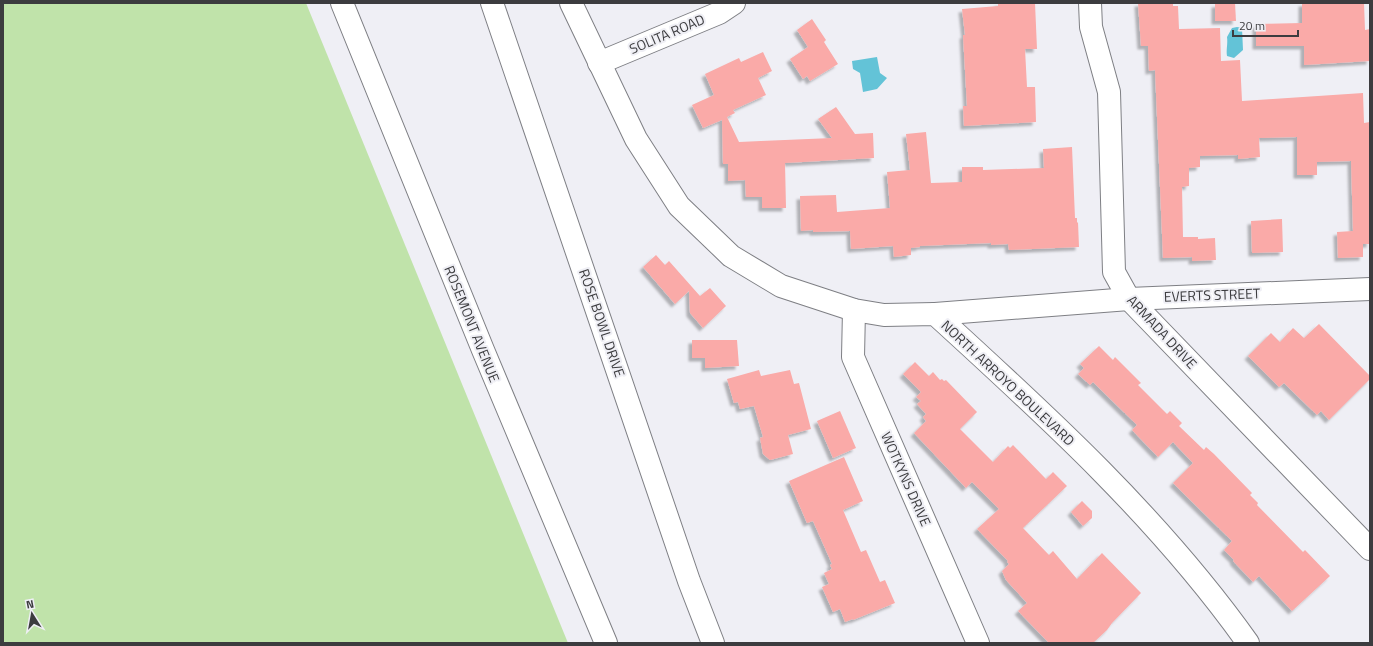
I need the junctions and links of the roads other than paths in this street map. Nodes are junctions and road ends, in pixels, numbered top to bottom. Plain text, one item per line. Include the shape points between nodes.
1 (342, 3) edge
2 (492, 3) edge
3 (572, 3) edge
4 (734, 3) edge
5 (1090, 3) edge
6 (599, 63) junction
7 (1370, 289) edge
8 (1129, 298) junction
9 (854, 310) junction
10 (935, 314) junction
11 (1370, 549) edge
12 (606, 643) edge
13 (713, 643) edge
14 (978, 643) edge
15 (1248, 643) edge

1 - 12 street, ROSEMONT AVENUE via 482,350
2 - 13 street, ROSE BOWL DRIVE via 684,566
3 - 6 street, NORTH ARROYO BOULEVARD
4 - 6 street, SOLITA ROAD via 719,13
5 - 8 street, ARMADA DRIVE via 1091,27 1109,92 1114,272
6 - 9 street, NORTH ARROYO BOULEVARD via 636,139 679,206 689,216 731,256 781,286
7 - 8 street, EVERTS STREET
8 - 10 street, EVERTS STREET
8 - 11 street, ARMADA DRIVE
9 - 10 street, NORTH ARROYO BOULEVARD via 884,315
9 - 14 street, WOTKYNS DRIVE via 853,357
10 - 15 street, NORTH ARROYO BOULEVARD via 1099,467 1163,536 1212,594

